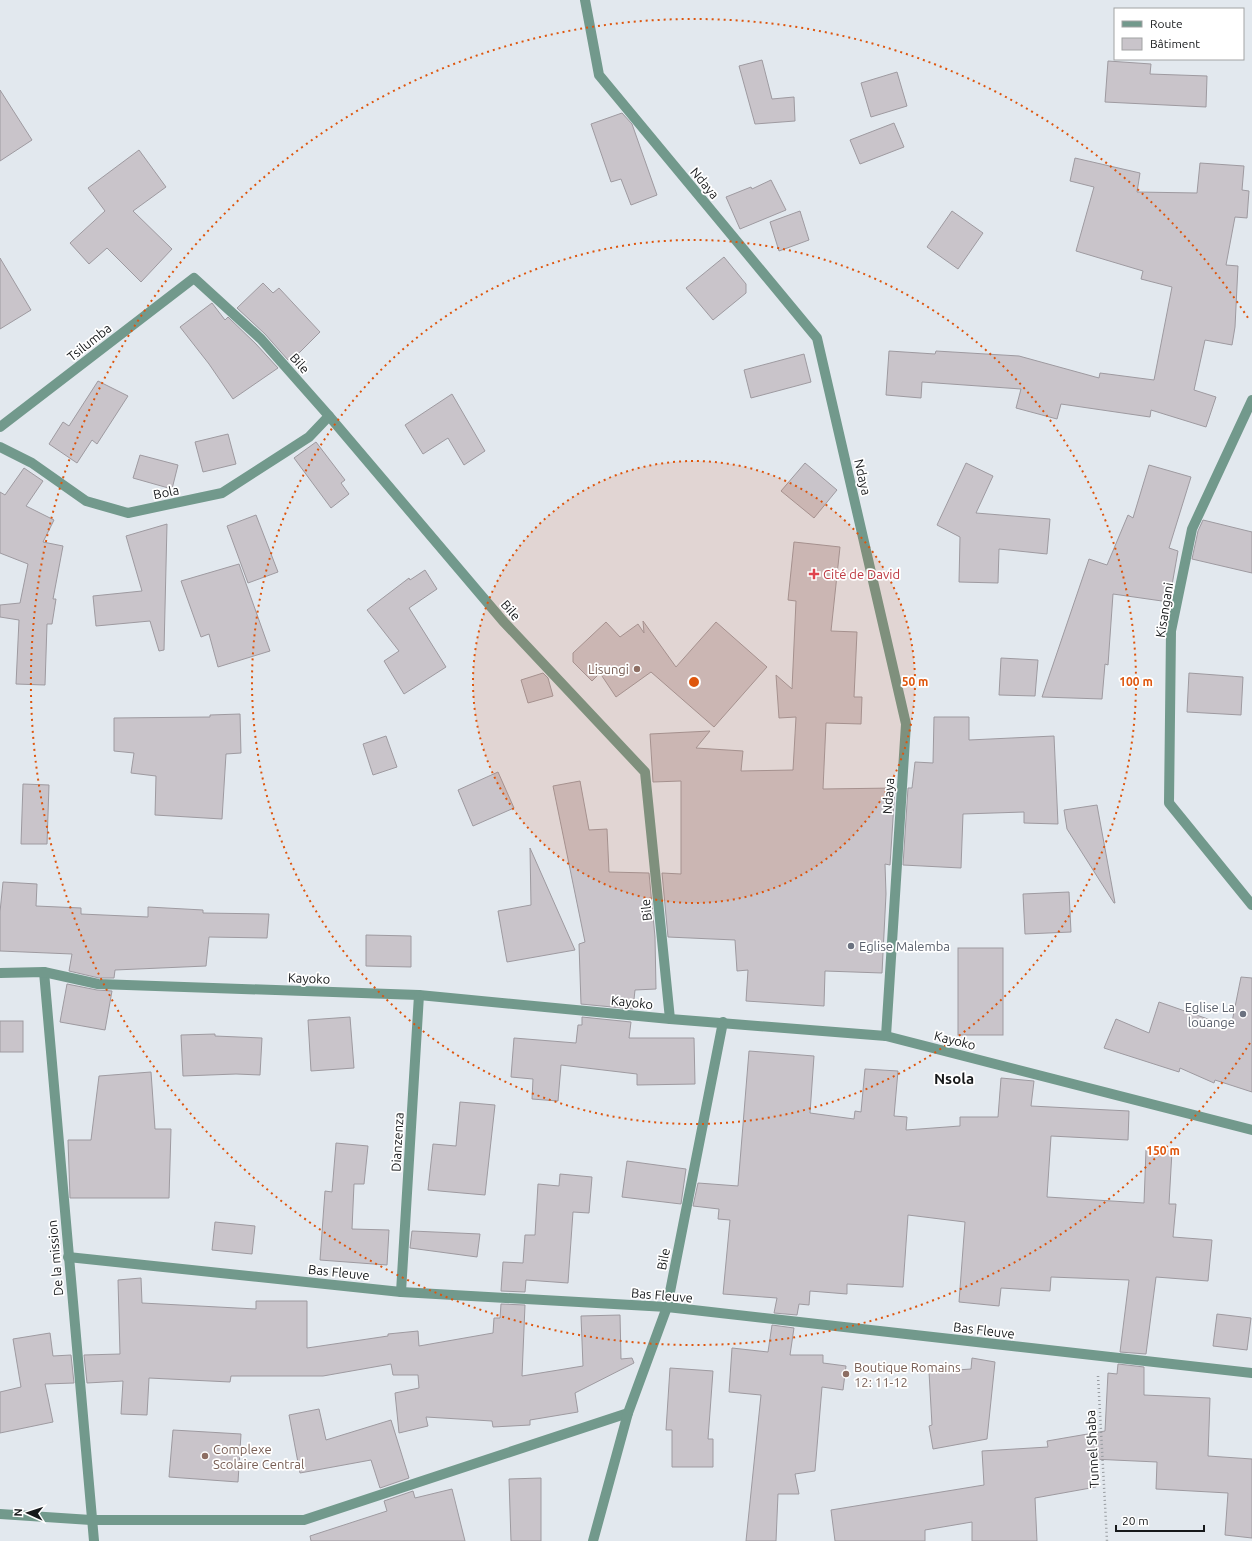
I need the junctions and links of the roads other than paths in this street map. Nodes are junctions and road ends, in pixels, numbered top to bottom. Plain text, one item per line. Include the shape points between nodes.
1 (585, 0) edge
2 (194, 278) joint
3 (1252, 400) edge
4 (329, 416) junction
5 (0, 427) edge
6 (0, 447) edge
7 (1252, 905) edge
8 (0, 972) edge
9 (44, 972) junction
10 (419, 995) junction
11 (670, 1019) junction
12 (723, 1022) junction
13 (886, 1036) junction
14 (1252, 1130) edge
15 (68, 1257) junction
16 (401, 1292) junction
17 (667, 1307) junction
18 (1252, 1373) edge
19 (628, 1413) junction
20 (0, 1514) edge
21 (91, 1520) junction
22 (94, 1541) edge
23 (593, 1541) edge

1 - 13 street, Ndaya via 599,75 817,338 906,724
2 - 4 street, Bile via 260,338
2 - 5 street, Tsilumba
3 - 7 street, Kisangani via 1192,529 1171,631 1168,803
4 - 6 street, Bola via 309,437 222,493 128,514 86,501 32,463
4 - 11 street, Bile via 503,621 645,772
8 - 9 street, Kayoko
9 - 10 street, Kayoko via 98,984
9 - 15 street, De la mission
10 - 11 street, Kayoko
10 - 16 street, Dianzenza
11 - 12 street, Kayoko
12 - 13 street, Kayoko
12 - 17 street, Bile
13 - 14 street, Kayoko
15 - 16 street, Bas Fleuve
15 - 21 street, De la mission
16 - 17 street, Bas Fleuve
17 - 18 street, Bas Fleuve
17 - 19 street, Bile
19 - 21 street via 304,1520
19 - 23 street, Bile
20 - 21 street
21 - 22 street, De la mission

